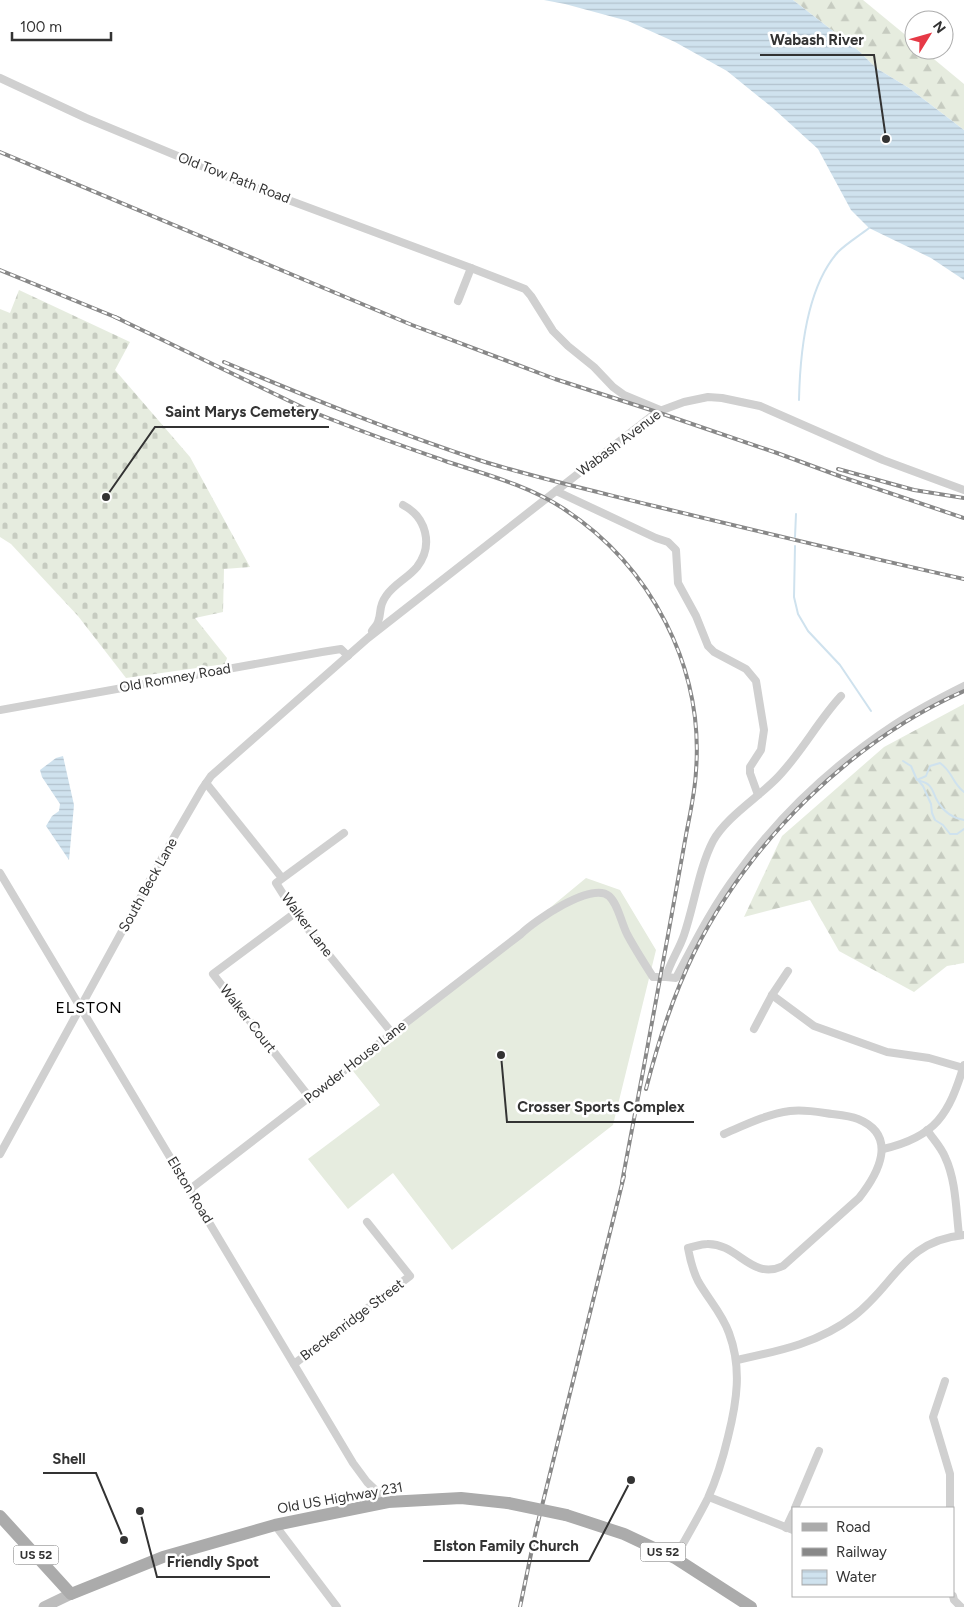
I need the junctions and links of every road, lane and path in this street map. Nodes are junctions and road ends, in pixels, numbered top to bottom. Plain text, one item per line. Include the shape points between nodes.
1 (0, 78) edge
2 (471, 268) junction
3 (458, 301) dead end
4 (660, 410) junction
5 (964, 490) edge
6 (556, 491) junction
7 (402, 504) dead end
8 (368, 638) junction
9 (348, 656) junction
10 (964, 686) edge
11 (842, 696) dead end
12 (0, 710) edge
13 (206, 782) junction
14 (758, 795) junction
15 (344, 833) dead end
16 (0, 873) edge
17 (282, 878) junction
18 (295, 913) junction
19 (788, 971) dead end
20 (666, 977) junction
21 (772, 995) junction
22 (81, 1006) junction
23 (754, 1029) dead end
24 (392, 1033) junction
25 (964, 1066) edge
26 (310, 1098) junction
27 (927, 1130) junction
28 (724, 1134) dead end
29 (883, 1148) junction
30 (0, 1154) edge
31 (189, 1190) junction
32 (367, 1222) dead end
33 (962, 1235) edge
34 (737, 1360) junction
35 (294, 1364) junction
36 (945, 1381) dead end
37 (819, 1451) dead end
38 (708, 1497) junction
39 (388, 1502) junction
40 (795, 1507) edge
41 (950, 1507) edge
42 (0, 1516) edge
43 (275, 1525) junction
44 (790, 1529) edge
45 (675, 1558) junction
46 (71, 1594) junction
47 (953, 1597) edge
48 (44, 1607) edge
49 (337, 1607) edge
50 (751, 1607) edge
51 (961, 1607) edge

1 - 2 street, Old Tow Path Road via 86,118 246,184
2 - 3 street
2 - 4 street, Old Tow Path Road via 529,292 553,331 613,387
4 - 5 street, Wabash Avenue via 708,397 763,406 883,460
4 - 6 street, Wabash Avenue
6 - 8 street, Wabash Avenue
6 - 14 street via 673,546 677,556 678,583 708,646 746,669 756,681 764,738 750,773
7 - 8 street via 410,508 424,526 424,552 417,567 386,595 378,621
8 - 9 street, Wabash Avenue
9 - 12 street, Old Romney Road via 341,649
9 - 13 street, South Beck Lane
10 - 20 street via 882,733 808,793 736,875 708,918 676,978
11 - 14 street via 787,766
13 - 17 street
13 - 22 street, South Beck Lane
14 - 20 street via 713,841 684,936
15 - 17 street, Walker Lane
16 - 22 street, Elston Road
17 - 18 street, Walker Lane via 276,883
18 - 24 street, Walker Lane
18 - 26 street, Walker Court via 213,974
19 - 21 street
20 - 24 street, Powder House Lane via 653,977 631,942 611,898 594,893 558,907 530,925
21 - 23 street
21 - 25 street via 814,1026 886,1052
22 - 30 street, South Beck Lane
22 - 31 street, Elston Road
24 - 26 street, Powder House Lane
25 - 27 street via 947,1110
26 - 31 street, Powder House Lane
27 - 29 street via 913,1139
27 - 33 street via 948,1163
28 - 29 street via 780,1112 810,1111 863,1122 878,1136
29 - 34 street via 878,1167 859,1198 783,1266 768,1271 760,1269 728,1249 713,1244 688,1248 698,1280 727,1326
31 - 35 street, Elston Road
32 - 35 street, Breckenridge Street via 410,1276
33 - 34 street via 937,1241 914,1253 867,1304 828,1333 790,1348
34 - 38 street via 736,1407
35 - 39 street, Elston Road via 353,1463
36 - 41 street via 933,1417 950,1474
37 - 40 street
38 - 44 street
38 - 45 street
39 - 43 main road, Old US Highway 231 / US 52
39 - 45 main road, Old US Highway 231 / US 52, bridge via 462,1498 566,1515 624,1534
42 - 46 main road, US 52
43 - 46 main road, Old US Highway 231 / US 52 via 163,1557
43 - 49 street
45 - 50 main road, Old US Highway 231 / US 52
46 - 48 street, Old US Highway 231
47 - 51 street

